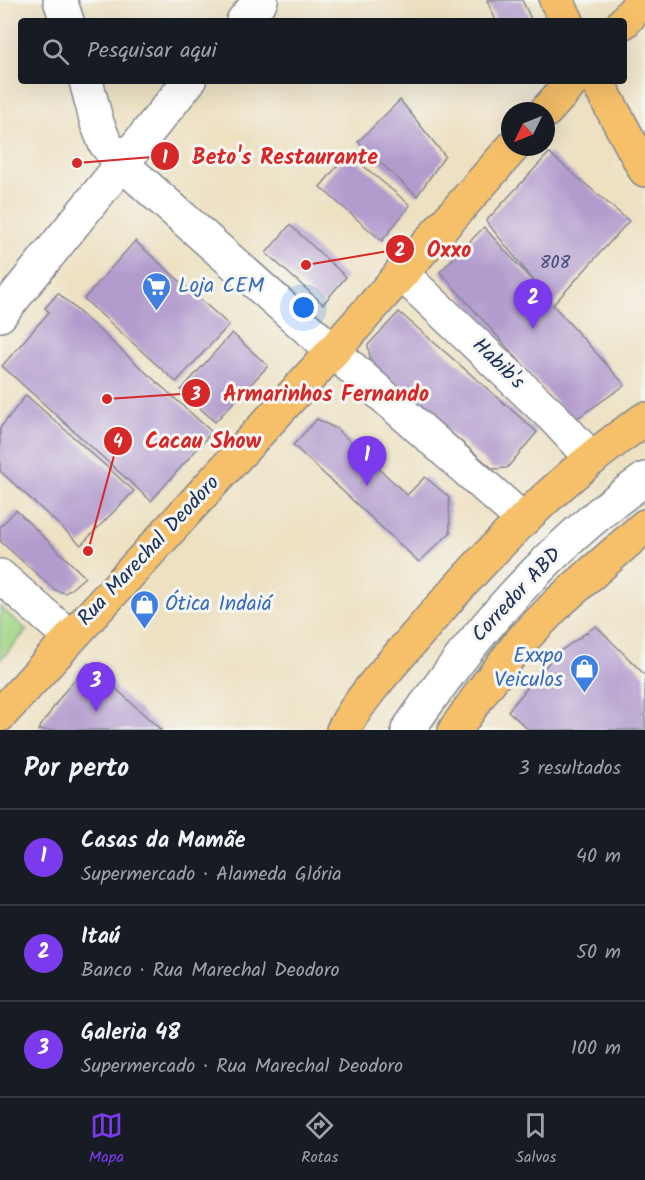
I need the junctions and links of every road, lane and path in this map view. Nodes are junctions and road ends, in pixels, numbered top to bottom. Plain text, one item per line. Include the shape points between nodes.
1 (60, 0) edge
2 (261, 0) edge
3 (556, 0) edge
4 (66, 18) edge
5 (246, 18) edge
6 (565, 18) edge
7 (87, 84) edge
8 (570, 84) edge
9 (599, 84) edge
10 (180, 102) edge
11 (554, 102) edge
12 (505, 156) edge
13 (122, 164) junction
14 (645, 170) edge
15 (400, 273) junction
16 (0, 315) edge
17 (334, 350) junction
18 (645, 419) edge
19 (592, 459) junction
20 (645, 478) edge
21 (522, 519) junction
22 (645, 526) edge
23 (0, 576) edge
24 (70, 637) junction
25 (0, 715) edge
26 (343, 730) edge
27 (408, 730) edge
28 (455, 730) edge

1 - 4 street
2 - 5 street
3 - 6 main road
7 - 13 street via 105,143
8 - 11 main road
9 - 14 main road
10 - 13 street
12 - 15 main road, Rua Marechal Deodoro
13 - 16 street
13 - 17 street
15 - 17 main road, Rua Marechal Deodoro
15 - 19 street, Habib's via 554,418
17 - 21 street
17 - 24 main road, Rua Marechal Deodoro
18 - 19 main road
19 - 21 main road
20 - 27 street, Corredor ABD via 608,504 531,576 492,618
21 - 26 main road via 376,682
22 - 28 main road via 521,641
23 - 24 street
24 - 25 main road, Rua Marechal Deodoro

